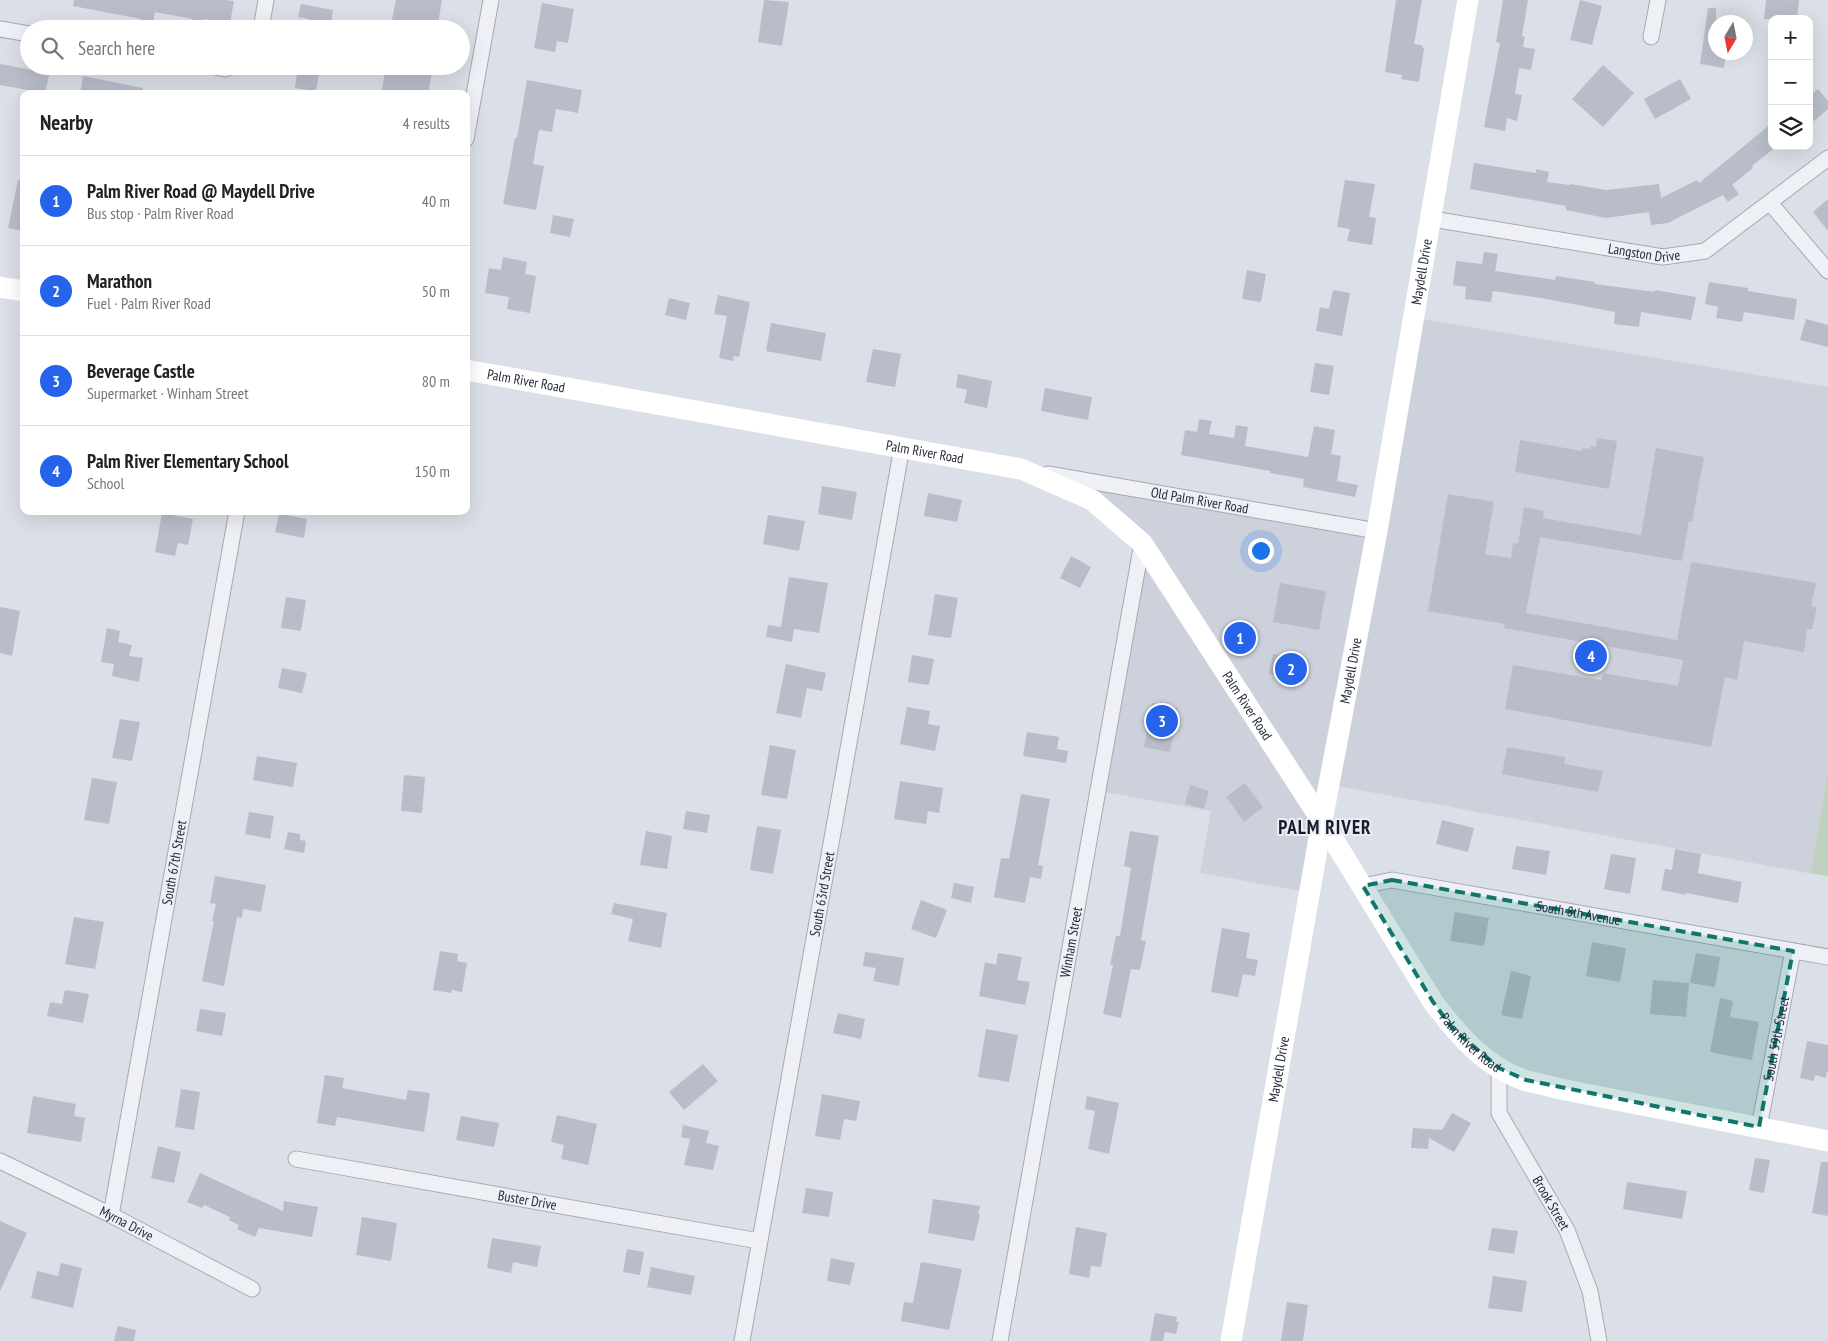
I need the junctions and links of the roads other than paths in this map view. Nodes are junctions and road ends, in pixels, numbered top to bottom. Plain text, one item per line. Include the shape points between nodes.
1 (266, 0) edge
2 (491, 0) edge
3 (1468, 0) edge
4 (1658, 0) edge
5 (263, 20) edge
6 (0, 30) edge
7 (20, 33) edge
8 (1651, 37) dead end
9 (470, 117) edge
10 (1828, 158) edge
11 (1770, 203) junction
12 (1432, 218) junction
13 (1828, 272) edge
14 (0, 287) edge
15 (20, 290) edge
16 (470, 371) edge
17 (902, 447) junction
18 (1021, 470) junction
19 (236, 515) edge
20 (1377, 531) junction
21 (1142, 543) junction
22 (1322, 821) junction
23 (1363, 886) junction
24 (1793, 951) junction
25 (1828, 957) edge
26 (1499, 1068) junction
27 (1759, 1127) junction
28 (1828, 1140) edge
29 (296, 1159) dead end
30 (0, 1161) edge
31 (110, 1215) junction
32 (759, 1241) junction
33 (252, 1289) dead end
34 (742, 1341) edge
35 (1000, 1341) edge
36 (1231, 1341) edge
37 (1599, 1341) edge

1 - 5 street
2 - 9 street
3 - 12 street, Maydell Drive
4 - 8 street
6 - 7 street
10 - 11 street, Langston Drive
11 - 12 street, Langston Drive via 1705,251 1663,257
11 - 13 street
12 - 20 street, Maydell Drive
14 - 15 street
16 - 17 street, Palm River Road
17 - 18 street, Palm River Road
17 - 32 street, South 63rd Street
18 - 20 street, Old Palm River Road
18 - 21 street, Palm River Road via 1092,500
19 - 31 street, South 67th Street
20 - 22 street, Maydell Drive
21 - 22 street, Palm River Road
21 - 35 street, Winham Street
22 - 23 street, Palm River Road
22 - 36 street, Maydell Drive
23 - 24 street, South 8th Avenue via 1392,880
23 - 26 street, Palm River Road via 1433,1002 1476,1051
24 - 25 street, South 8th Avenue
24 - 27 street, South 59th Street
26 - 27 street, Palm River Road via 1526,1080 1565,1090
26 - 37 street, Brook Street via 1499,1113 1567,1230 1590,1291
27 - 28 street, Palm River Road
29 - 32 street, Buster Drive
30 - 31 street, Myrna Drive
31 - 33 street, Myrna Drive
32 - 34 street, South 63rd Street

